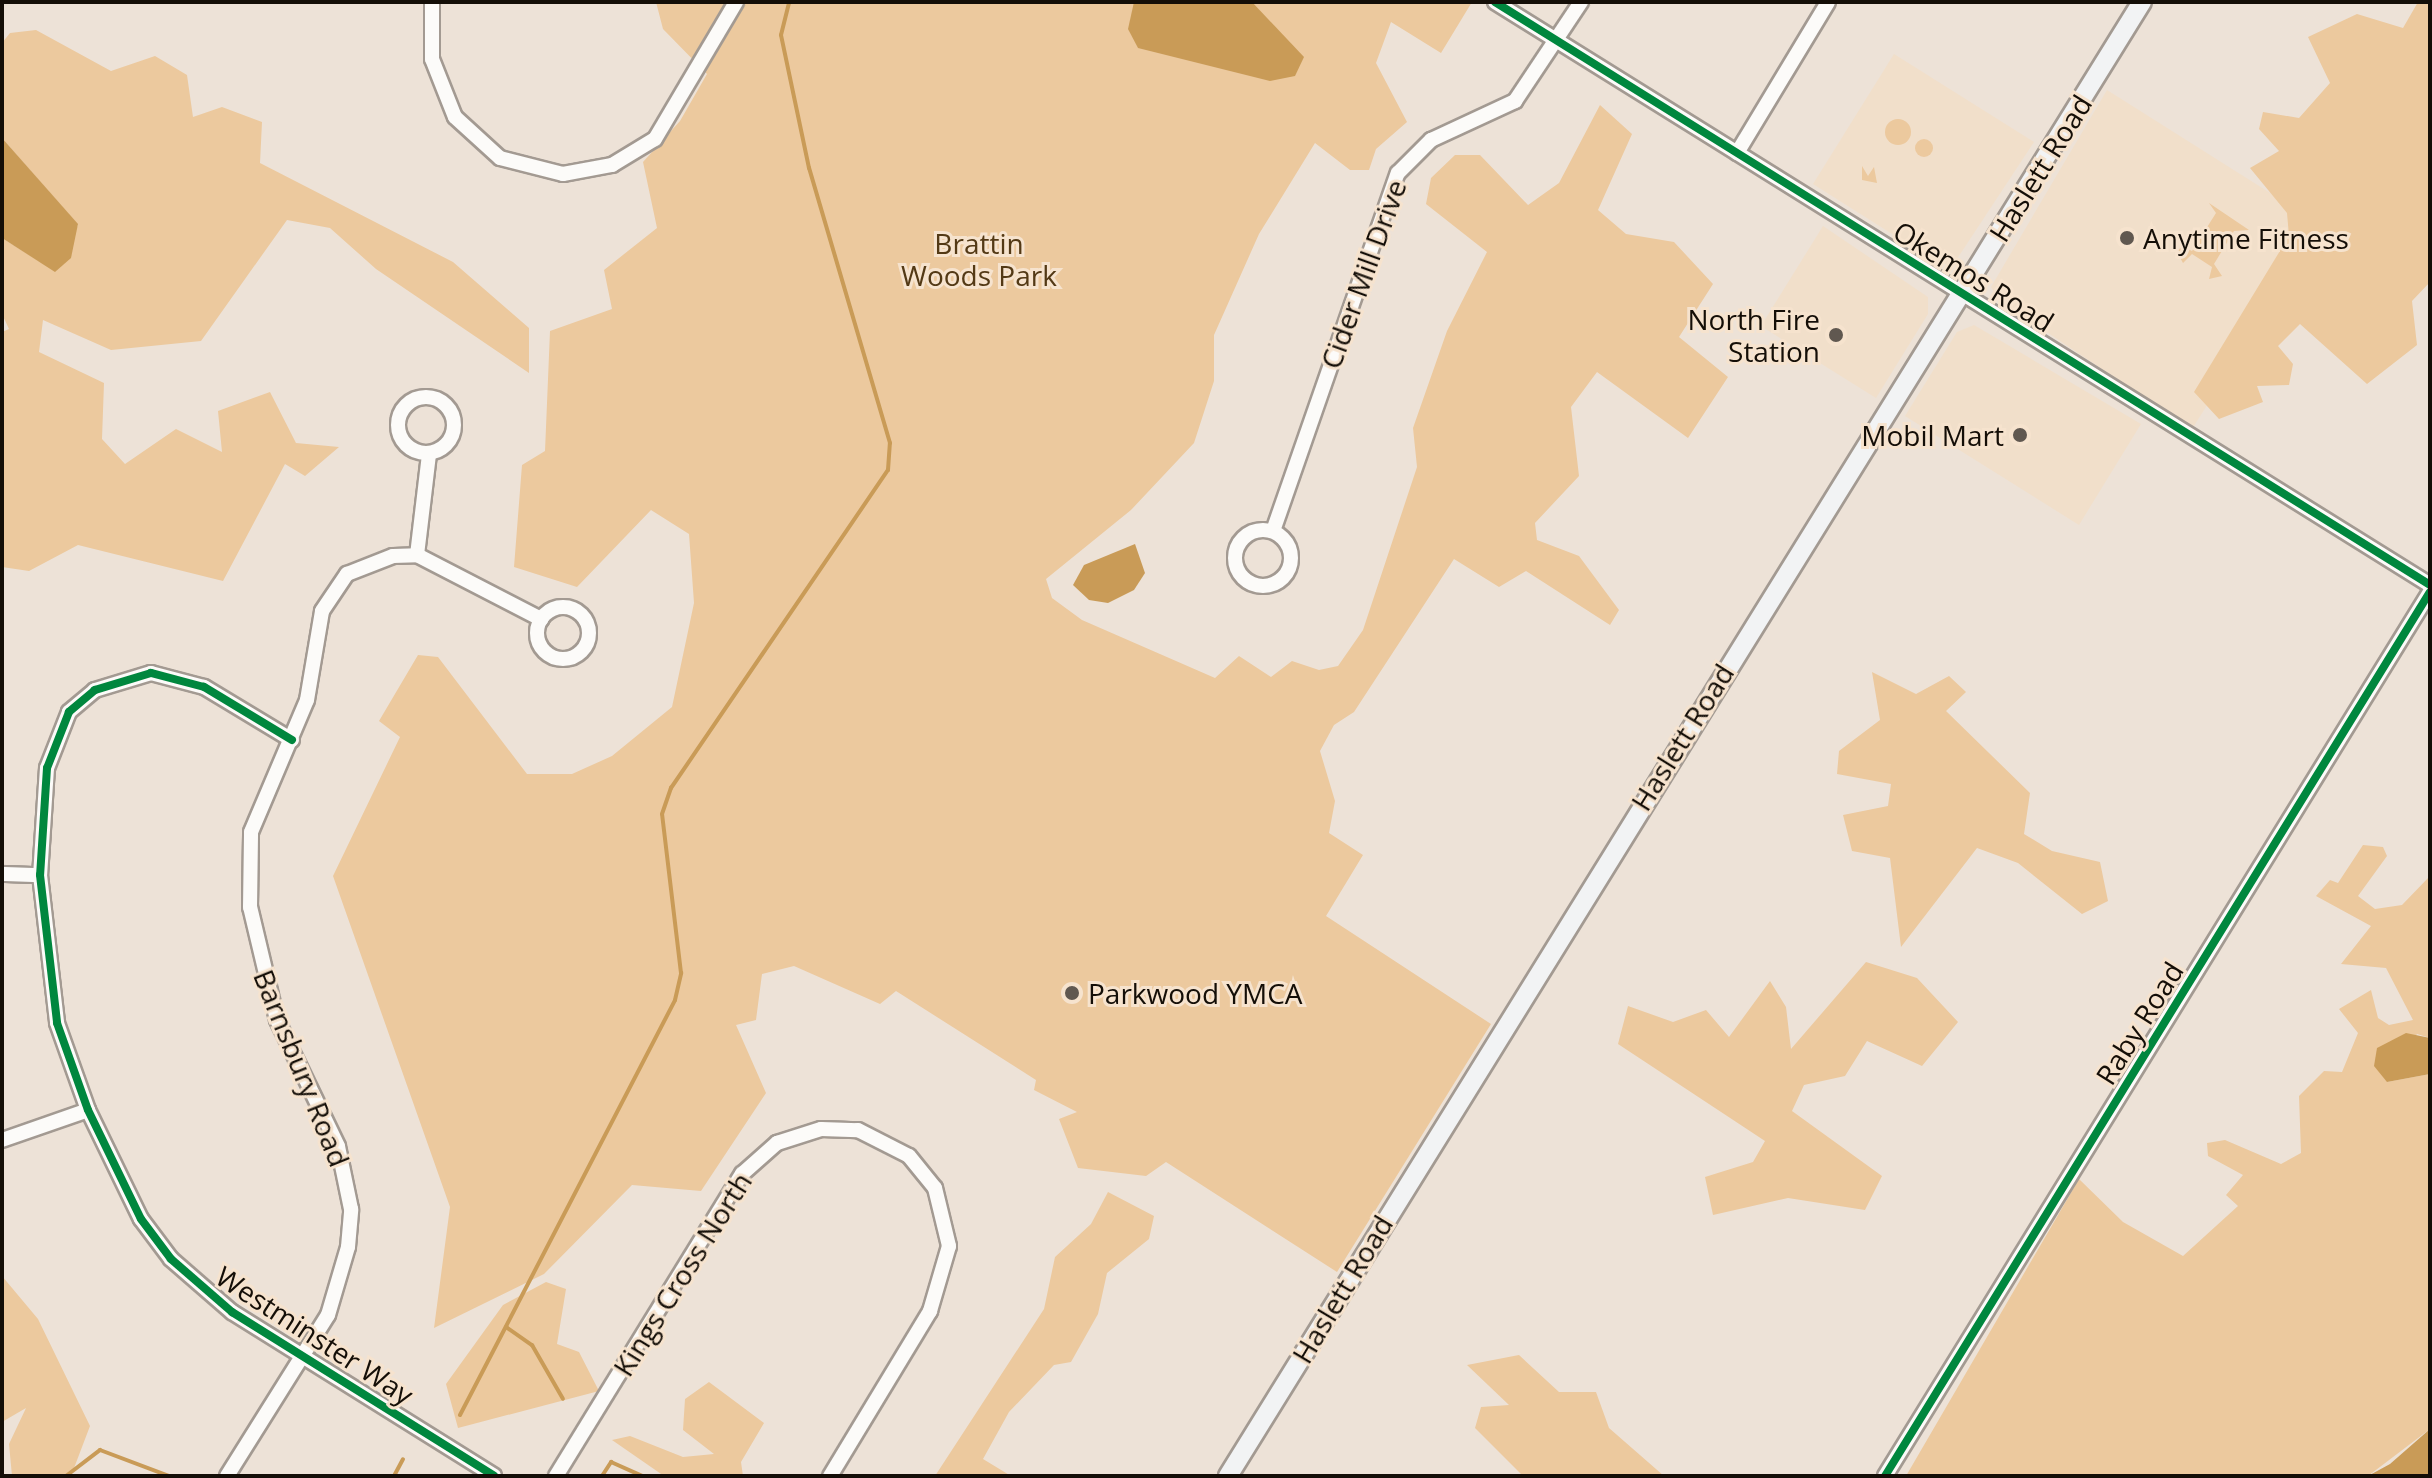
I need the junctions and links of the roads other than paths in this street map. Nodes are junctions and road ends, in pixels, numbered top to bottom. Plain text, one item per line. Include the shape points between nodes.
1 (432, 2) edge
2 (736, 2) edge
3 (1495, 2) edge
4 (1581, 2) edge
5 (1828, 2) edge
6 (2142, 2) edge
7 (1557, 41) junction
8 (1737, 153) junction
9 (1962, 294) junction
10 (429, 454) junction
11 (1273, 531) junction
12 (417, 555) junction
13 (2430, 585) edge
14 (2430, 592) edge
15 (541, 619) dead end
16 (292, 740) junction
17 (2, 874) edge
18 (40, 875) junction
19 (88, 1110) junction
20 (2, 1140) edge
21 (302, 1356) junction
22 (227, 1476) edge
23 (494, 1476) edge
24 (556, 1476) edge
25 (830, 1476) edge
26 (1228, 1476) edge
27 (1885, 1476) edge

1 - 2 street via 432,59 455,117 500,158 563,174 612,165 655,139
3 - 7 street, Okemos Road
4 - 7 street, Cider Mill Drive
5 - 8 street
6 - 9 main road, Haslett Road
7 - 8 street, Okemos Road
7 - 11 street, Cider Mill Drive via 1515,101 1431,140 1398,173
8 - 9 street, Okemos Road
9 - 13 street, Okemos Road
9 - 26 main road, Haslett Road
10 - 10 street via 450,440 454,423 441,401 423,397 400,414 398,433 410,449
10 - 12 street
11 - 11 street via 1254,530 1236,550 1242,577 1258,586 1276,583 1289,569 1287,542
12 - 15 street
12 - 16 street, Barnsbury Road via 369,563 333,591
14 - 27 street, Raby Road
16 - 18 street, Westminster Way via 178,677 137,675 95,690 54,738
16 - 21 street, Barnsbury Road via 251,832 255,948 277,1020 338,1146 351,1209 341,1282
17 - 18 street
18 - 19 street, Westminster Way via 47,983
19 - 20 street
19 - 21 street, Westminster Way via 141,1219 171,1259 232,1312
21 - 22 street, Barnsbury Road
21 - 23 street, Westminster Way
24 - 25 street, Kings Cross North via 758,1156 821,1129 858,1130 894,1144 935,1188 948,1225 948,1267 930,1311

